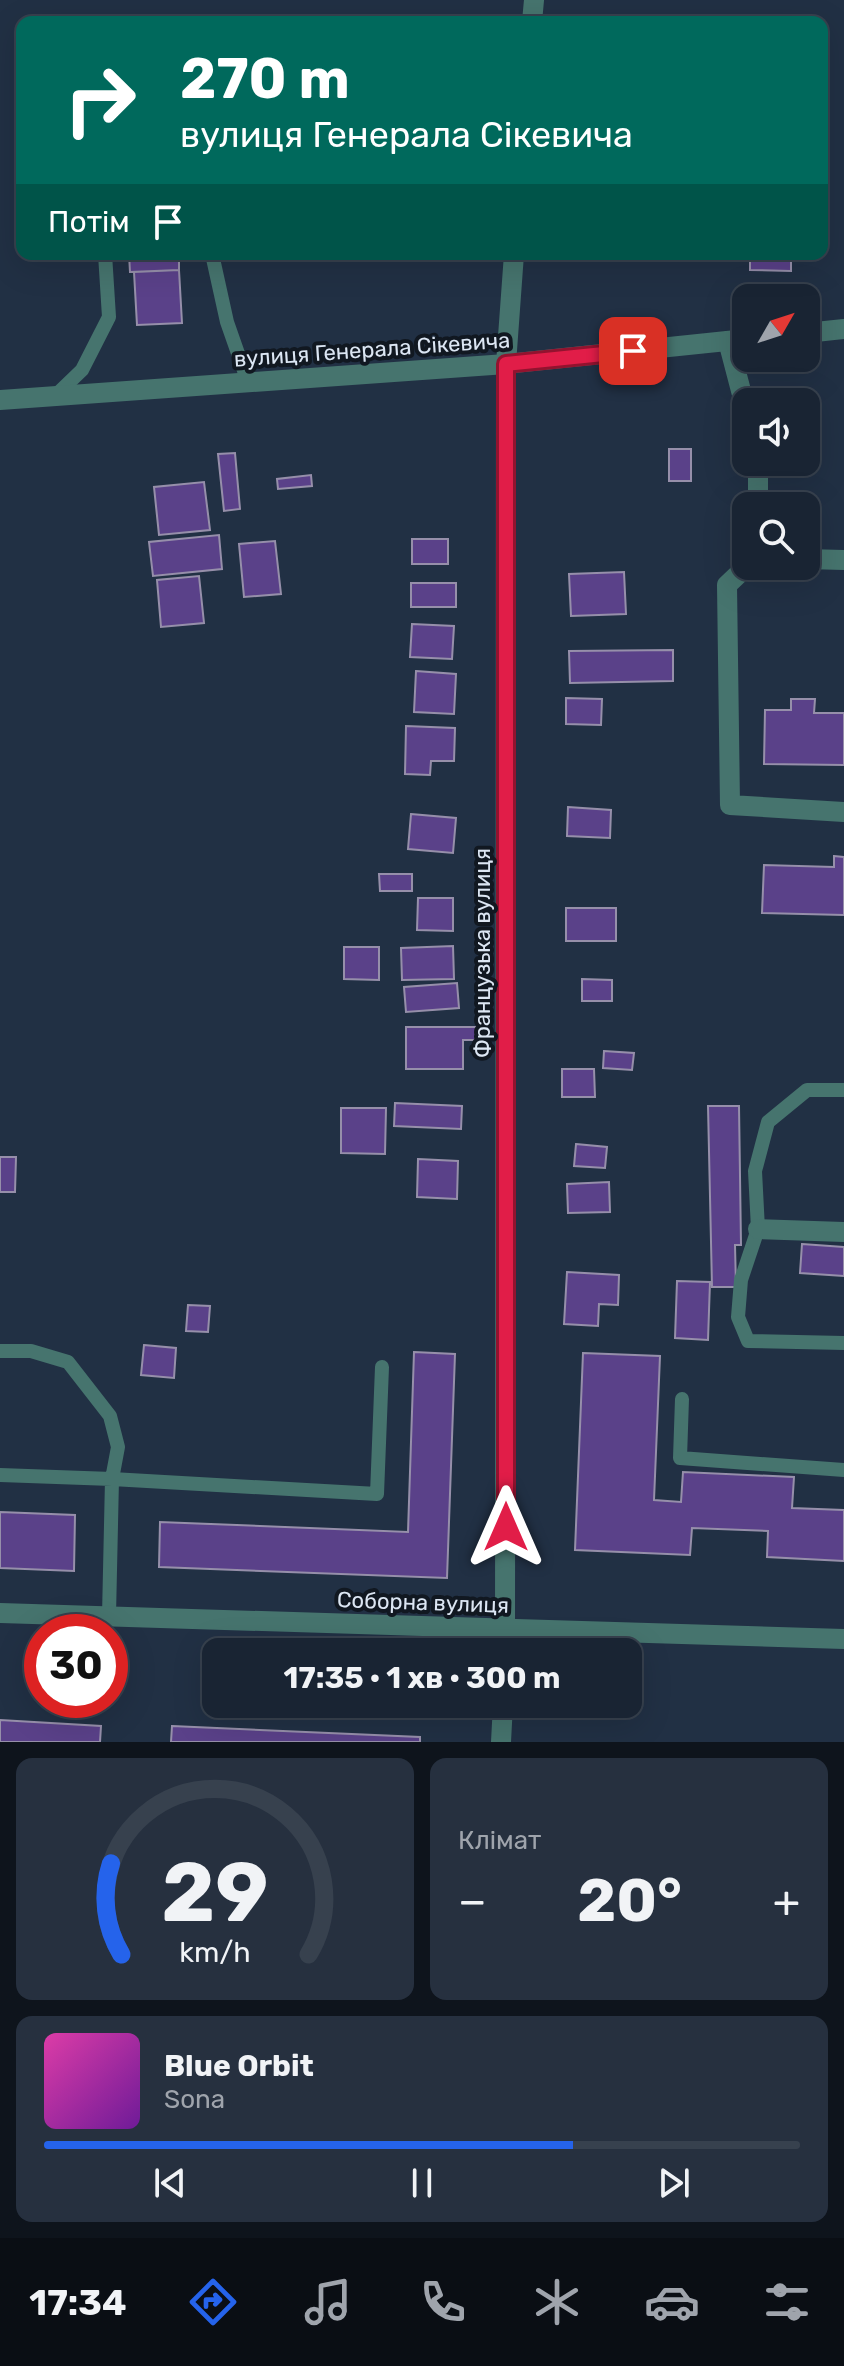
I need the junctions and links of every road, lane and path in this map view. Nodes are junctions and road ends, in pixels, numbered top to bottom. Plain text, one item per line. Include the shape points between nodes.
1 (105, 260) edge
2 (213, 260) edge
3 (514, 260) edge
4 (844, 329) edge
5 (820, 332) edge
6 (732, 341) edge
7 (506, 364) junction
8 (248, 382) junction
9 (55, 396) junction
10 (0, 400) edge
11 (820, 559) edge
12 (844, 560) edge
13 (732, 580) edge
14 (844, 812) edge
15 (844, 1090) edge
16 (758, 1229) junction
17 (844, 1232) edge
18 (844, 1343) edge
19 (0, 1351) edge
20 (382, 1367) dead end
21 (682, 1399) dead end
22 (844, 1470) edge
23 (0, 1475) edge
24 (112, 1479) junction
25 (0, 1613) edge
26 (36, 1614) edge
27 (109, 1614) edge
28 (128, 1617) edge
29 (506, 1628) junction
30 (506, 1638) edge
31 (844, 1639) edge
32 (502, 1718) edge
33 (501, 1742) edge

1 - 9 lane via 109,317 82,370
2 - 8 lane
3 - 7 street, Французька вулиця
4 - 5 street
6 - 7 street, вулиця Генерала Сікевича
7 - 8 street, вулиця Генерала Сікевича
7 - 29 street, Французька вулиця
8 - 9 street, вулиця Генерала Сікевича
9 - 10 street, вулиця Генерала Сікевича
11 - 12 street
13 - 14 street via 727,585 730,805
15 - 16 lane via 807,1090 768,1122 755,1171
16 - 17 street
16 - 18 lane via 741,1280 738,1317 748,1341
19 - 24 lane via 31,1351 68,1362 110,1416 118,1447
20 - 24 lane via 377,1494
21 - 22 lane via 680,1458
23 - 24 lane
24 - 27 lane
25 - 26 street, Соборна вулиця
28 - 29 street, Соборна вулиця
29 - 30 street, Французька вулиця
29 - 31 street, Соборна вулиця
32 - 33 street

